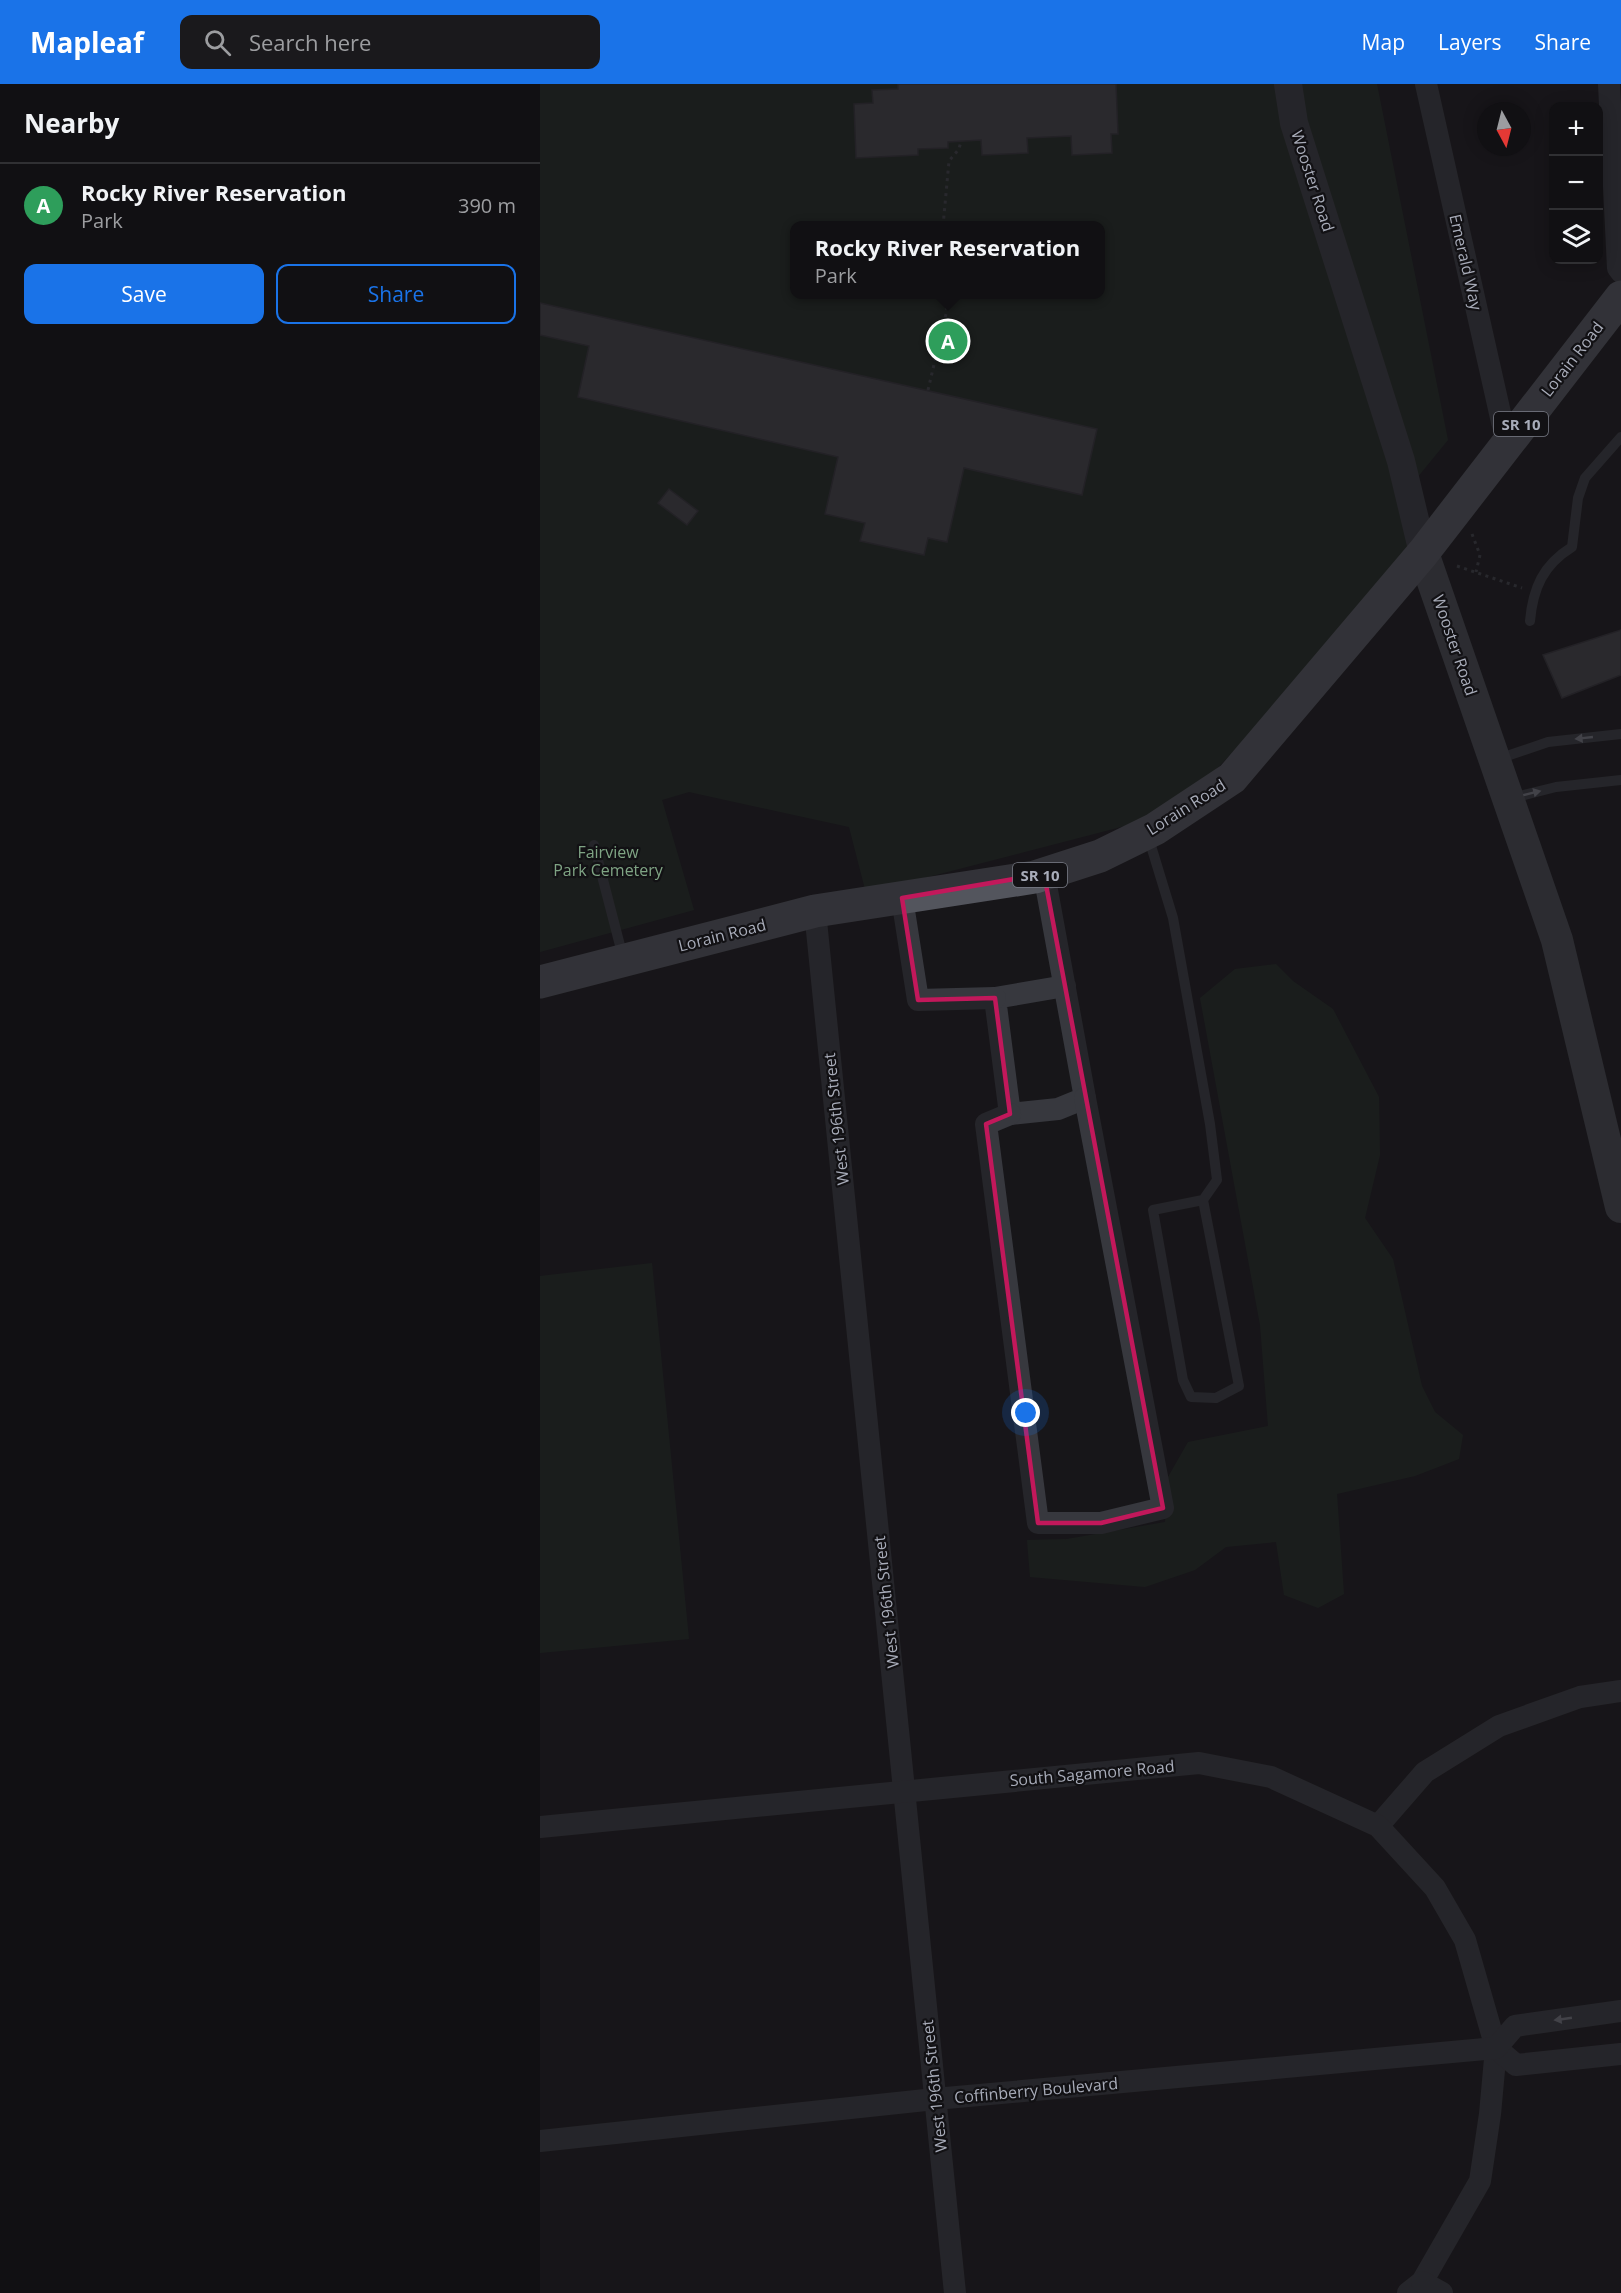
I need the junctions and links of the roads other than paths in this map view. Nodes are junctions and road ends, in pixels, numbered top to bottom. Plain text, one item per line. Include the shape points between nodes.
1 (1288, 84) edge
2 (1426, 84) edge
3 (1609, 84) edge
4 (1621, 272) edge
5 (1621, 297) edge
6 (1621, 437) edge
7 (1508, 440) junction
8 (1423, 553) junction
9 (1530, 621) dead end
10 (1621, 734) edge
11 (1495, 760) junction
12 (1621, 780) edge
13 (1508, 799) junction
14 (1147, 832) junction
15 (594, 845) dead end
16 (1044, 874) junction
17 (902, 898) junction
18 (815, 911) junction
19 (624, 961) junction
20 (540, 982) edge
21 (1065, 986) junction
22 (995, 998) junction
23 (1085, 1098) junction
24 (1010, 1114) junction
25 (1203, 1200) junction
26 (1620, 1200) edge
27 (1621, 1691) edge
28 (905, 1791) junction
29 (1378, 1826) junction
30 (540, 1827) edge
31 (1621, 2011) edge
32 (1497, 2048) junction
33 (1621, 2054) edge
34 (935, 2099) junction
35 (540, 2141) edge
36 (1415, 2287) edge
37 (955, 2293) edge
38 (1442, 2293) edge

1 - 8 street, Wooster Road via 1294,123 1401,461
2 - 7 street, Emerald Way
3 - 4 street
5 - 7 main road, Lorain Road / SR 10
6 - 9 lane via 1585,477 1578,498 1572,547 1548,566 1535,593
7 - 8 main road, Lorain Road / SR 10
8 - 11 main road, Wooster Road
8 - 14 main road, Lorain Road / SR 10 via 1232,778
10 -> 11 lane via 1548,742
11 - 13 main road, Wooster Road
13 -> 12 lane via 1556,787
13 - 26 main road, Wooster Road via 1557,940
14 - 16 main road, Lorain Road / SR 10 via 1100,856
14 - 25 lane via 1173,918 1210,1124 1217,1179
15 - 19 lane
16 - 17 main road, Lorain Road / SR 10
16 - 21 street
17 - 18 main road, Lorain Road / SR 10
17 - 22 street via 918,1000
18 - 19 main road, Lorain Road / SR 10
18 - 28 street, West 196th Street
19 - 20 main road, Lorain Road / SR 10
21 - 22 street
21 - 23 street
22 - 24 street
23 - 24 street via 1058,1109
23 - 24 street via 1163,1508 1101,1523 1038,1523 986,1124
25 - 25 lane via 1239,1386 1216,1398 1191,1397 1183,1380 1153,1210
27 - 29 street via 1580,1697 1499,1726 1425,1772
28 - 29 street, South Sagamore Road via 1199,1763 1271,1778
28 - 30 street, South Sagamore Road
28 - 34 street, West 196th Street
29 - 32 street, South Sagamore Road via 1435,1888 1465,1940
31 -> 32 street via 1515,2026
32 - 33 street via 1516,2065
32 - 34 street, Coffinberry Boulevard
32 - 36 street via 1480,2181
34 - 35 street, Coffinberry Boulevard
34 - 37 street, West 196th Street
36 - 38 street

